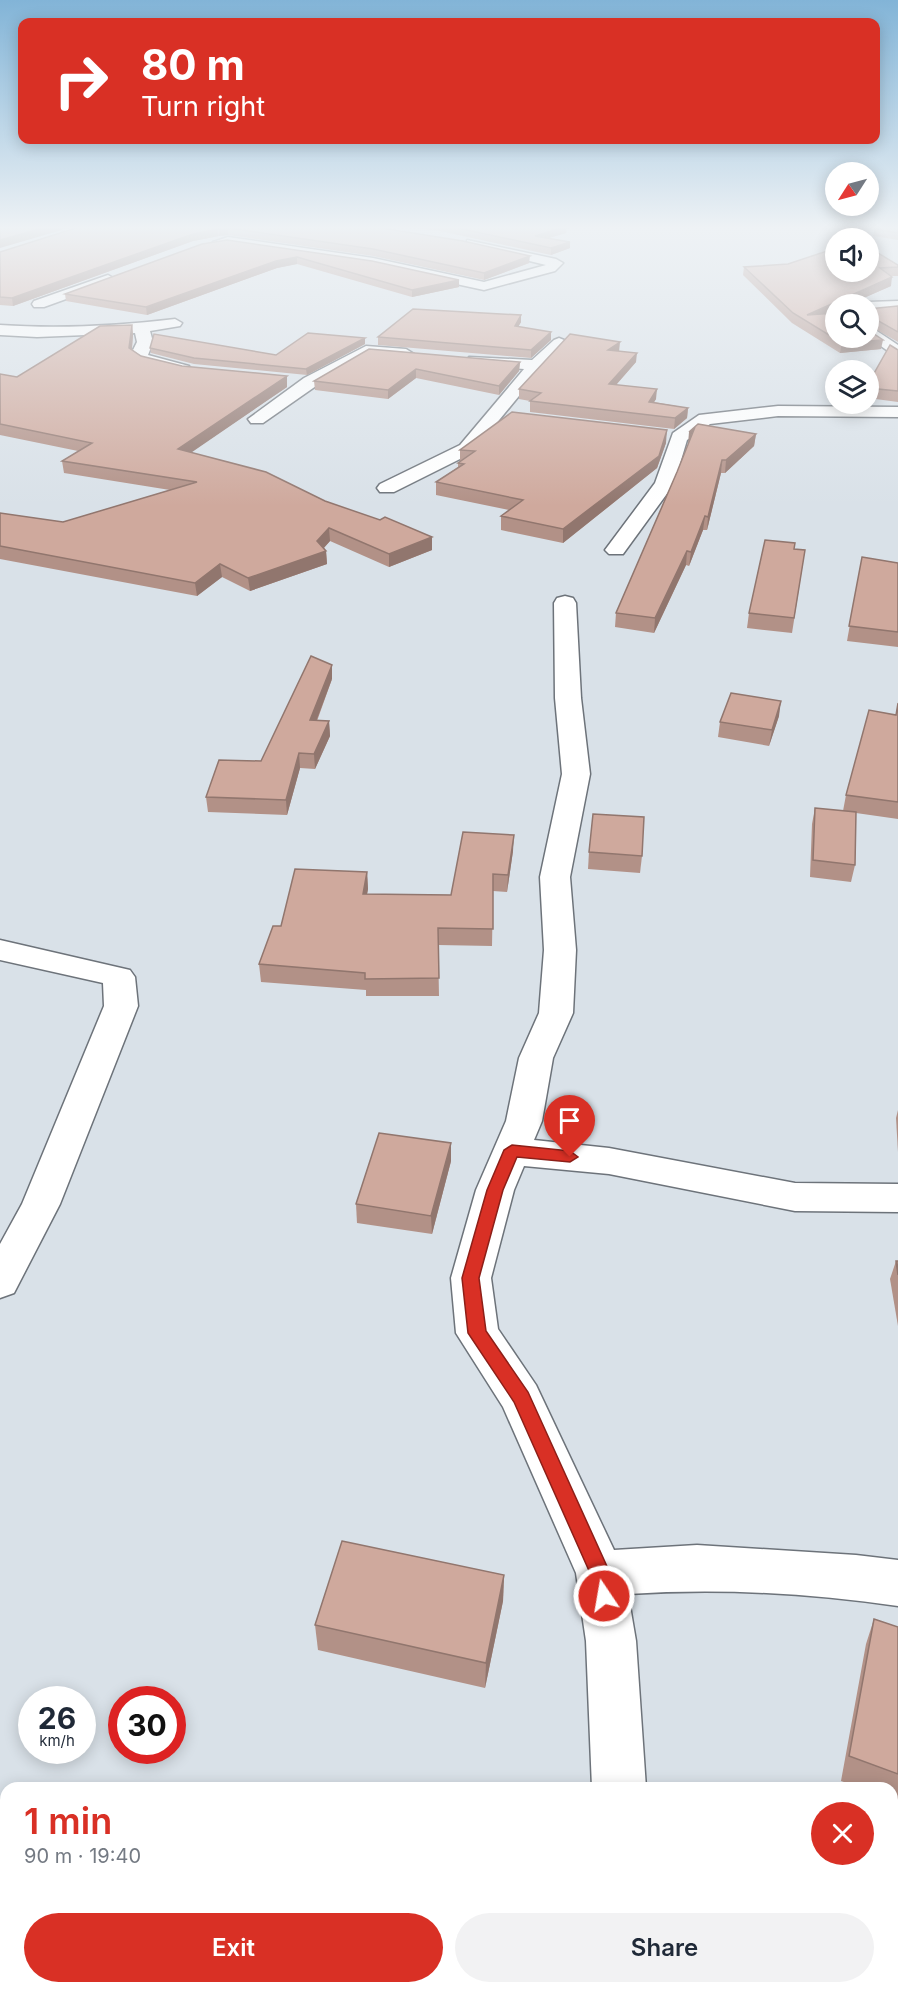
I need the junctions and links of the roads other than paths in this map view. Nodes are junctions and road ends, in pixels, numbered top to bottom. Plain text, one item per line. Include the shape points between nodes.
1 (78, 320) edge
2 (175, 323) dead end
3 (141, 327) junction
4 (98, 328) junction
5 (0, 330) edge
6 (879, 337) edge
7 (559, 343) edge
8 (898, 353) edge
9 (423, 356) edge
10 (457, 358) edge
11 (536, 365) junction
12 (204, 371) edge
13 (288, 380) dead end
14 (310, 382) junction
15 (898, 412) edge
16 (492, 415) junction
17 (257, 419) dead end
18 (513, 419) edge
19 (656, 435) edge
20 (679, 437) junction
21 (387, 489) dead end
22 (616, 550) dead end
23 (565, 603) dead end
24 (0, 950) edge
25 (512, 1150) junction
26 (898, 1198) edge
27 (0, 1282) edge
28 (600, 1573) junction
29 (898, 1583) edge
30 (619, 1782) edge

1 - 4 street
2 - 3 street
3 - 4 street
3 - 12 street via 145,342 140,352 144,360
4 - 5 street
6 - 8 street
7 - 11 street
9 - 14 street via 366,351
10 - 11 street
11 - 16 street
13 - 14 street
14 - 17 street
15 - 20 street via 778,411 705,419
16 - 18 street
16 - 21 street via 466,449
19 - 20 street
20 - 22 street via 664,484
23 - 25 street via 567,698 576,774 555,877 560,950 556,1013 536,1058 524,1121
24 - 27 street via 119,977 121,1006 41,1204
25 - 26 street via 609,1161 795,1197
25 - 28 street via 495,1190 471,1278 477,1333 521,1398
28 - 29 street via 698,1567
28 - 30 street via 611,1641

